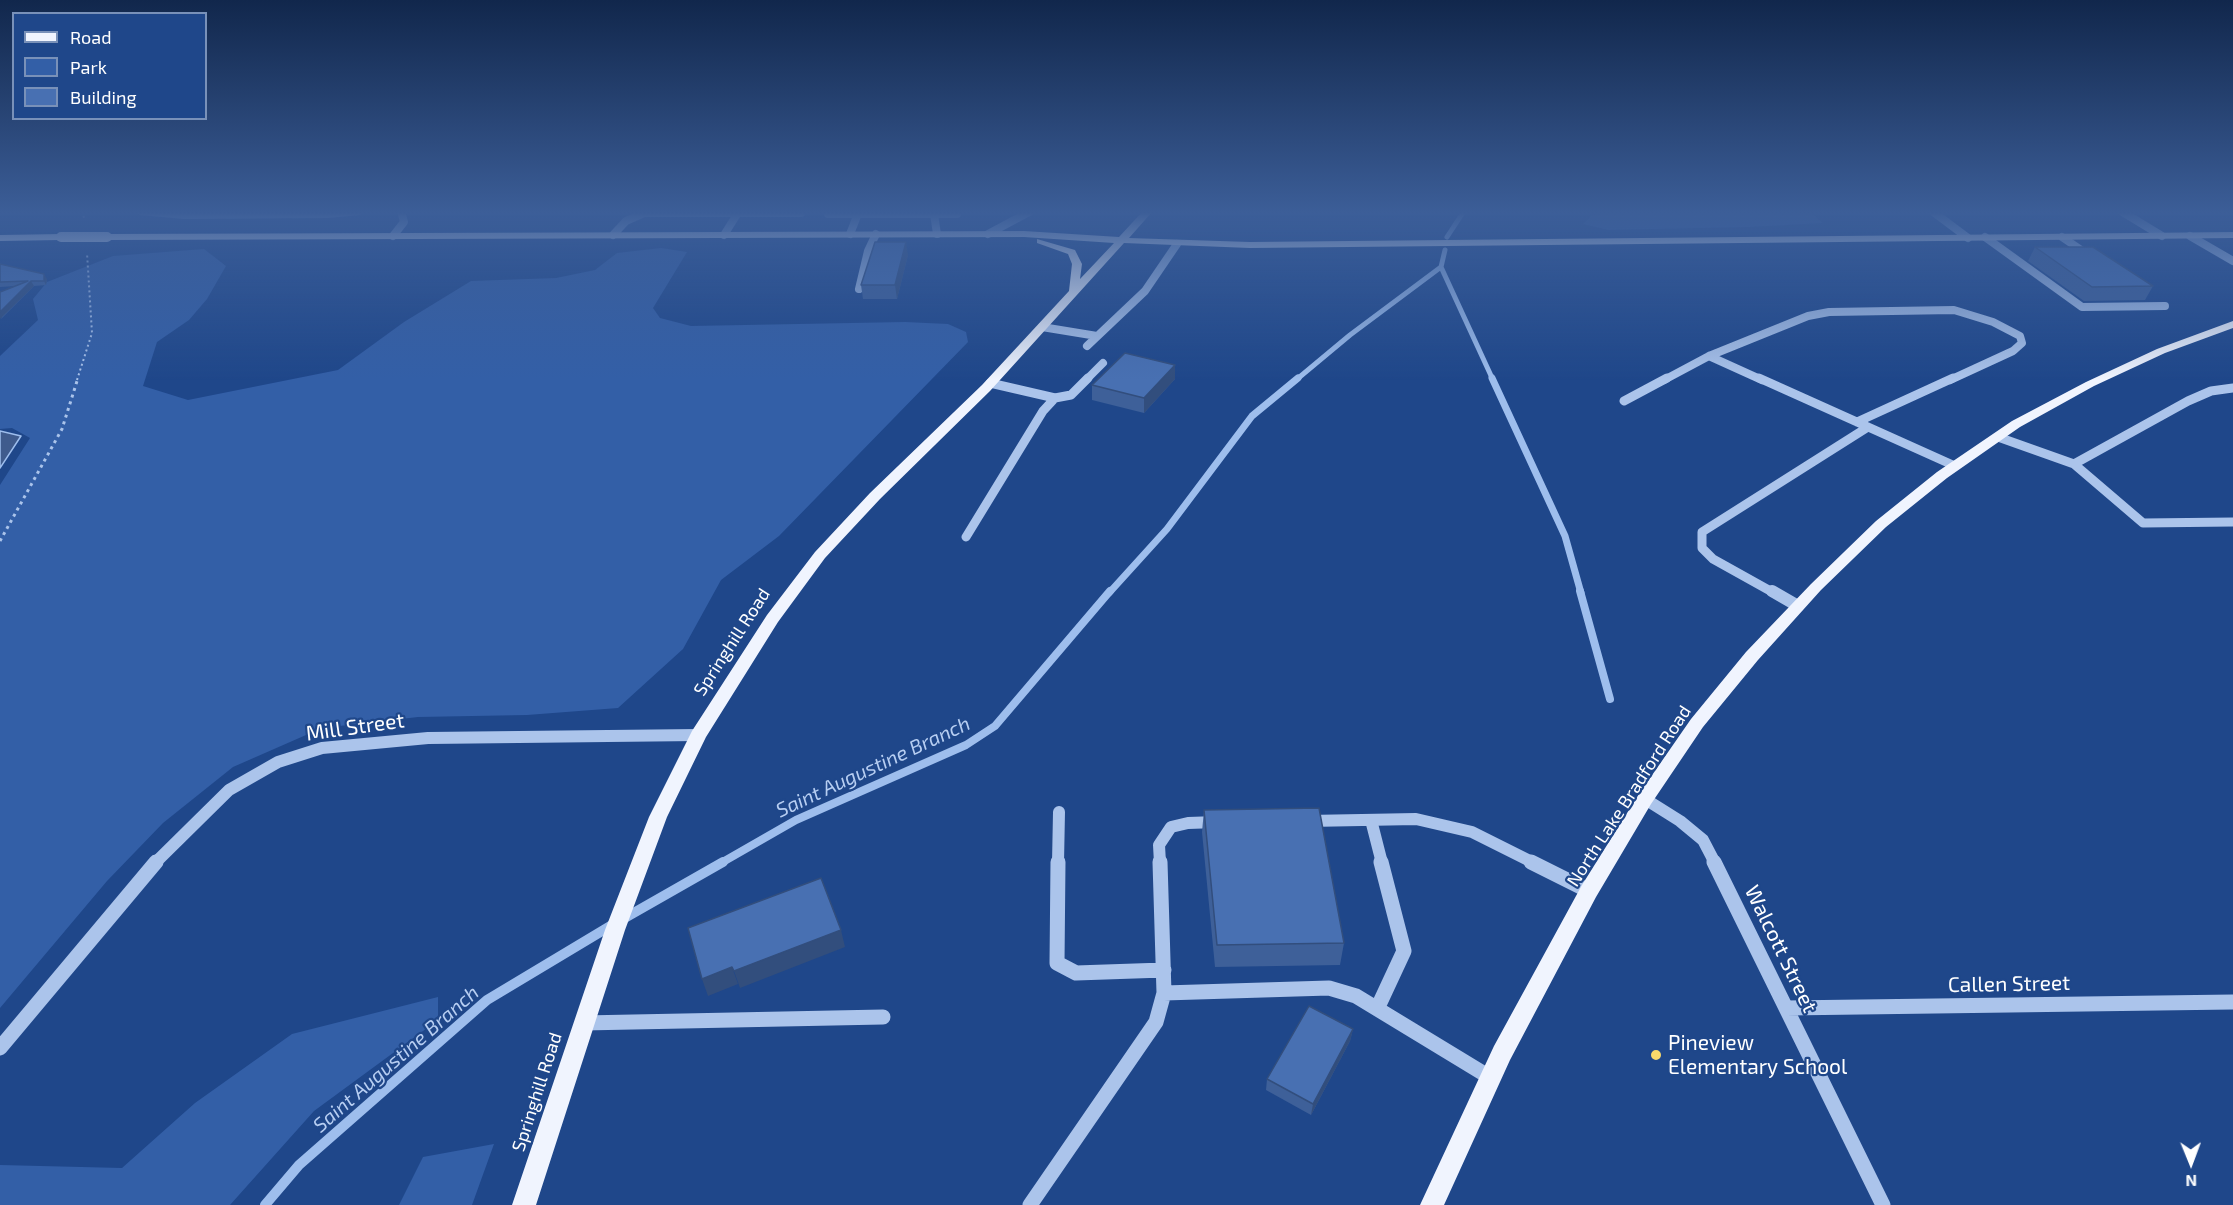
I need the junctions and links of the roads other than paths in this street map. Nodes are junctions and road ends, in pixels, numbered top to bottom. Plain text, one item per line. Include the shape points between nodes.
1 (864, 267) edge
2 (1077, 267) edge
3 (1095, 267) edge
4 (1163, 267) edge
5 (2027, 267) edge
6 (859, 289) dead end
7 (1074, 291) junction
8 (2155, 300) dead end
9 (2233, 324) edge
10 (1042, 327) junction
11 (1097, 336) junction
12 (1087, 346) dead end
13 (1709, 356) junction
14 (1103, 363) dead end
15 (990, 383) junction
16 (2233, 388) edge
17 (1055, 398) junction
18 (1624, 401) dead end
19 (1857, 422) junction
20 (1868, 427) junction
21 (1998, 437) junction
22 (2074, 464) junction
23 (1955, 466) junction
24 (2233, 522) edge
25 (966, 537) dead end
26 (1798, 606) junction
27 (698, 735) junction
28 (1645, 799) junction
29 (1059, 812) dead end
30 (1371, 820) junction
31 (1291, 821) edge
32 (1233, 822) edge
33 (1589, 891) junction
34 (1164, 970) junction
35 (1164, 993) junction
36 (2233, 1002) edge
37 (1786, 1008) junction
38 (1377, 1009) junction
39 (585, 1015) junction
40 (883, 1017) dead end
41 (0, 1048) edge
42 (1491, 1078) junction
43 (524, 1205) edge
44 (1030, 1205) edge
45 (1432, 1205) edge
46 (1883, 1205) edge

1 - 6 street
2 - 7 main road
3 - 7 main road, Springhill Road
4 - 11 street
5 - 8 street via 2082,307 2165,306
7 - 10 main road, Springhill Road
9 - 21 main road, North Lake Bradford Road via 2090,384
10 - 11 street
10 - 15 main road, Springhill Road
11 - 12 street
13 - 18 street
13 - 19 street
13 - 19 street via 1808,316 1848,310 1954,309 2020,336 2022,343 2013,351
14 - 17 street via 1071,395
15 - 17 street
15 - 27 main road, Springhill Road via 820,555 772,619
16 - 22 street via 2211,391 2188,401
17 - 25 street
19 - 20 street
20 - 23 street
20 - 26 street via 1702,532 1702,548 1713,559
21 - 22 street
21 - 23 main road, North Lake Bradford Road
22 - 24 street via 2143,523
23 - 26 main road, North Lake Bradford Road via 1881,524
26 - 28 main road, North Lake Bradford Road via 1697,723
27 - 39 main road, Springhill Road via 658,817
27 - 41 street, Mill Street via 379,741 322,748 278,762 229,790 168,847
28 - 33 main road, North Lake Bradford Road
28 - 37 street, Walcott Street via 1680,820 1702,840
29 - 34 street via 1057,963 1076,973
30 - 31 street
30 - 33 street via 1416,819 1472,832
30 - 38 street via 1404,951
32 - 34 street via 1188,822 1171,827 1159,846
33 - 42 main road, North Lake Bradford Road
34 - 35 street
35 - 38 street via 1329,988 1356,996
35 - 44 street via 1156,1022
36 - 37 street, Callen Street
37 - 46 street, Walcott Street
38 - 42 street
39 - 40 street
39 - 43 main road, Springhill Road
42 - 45 main road, North Lake Bradford Road

